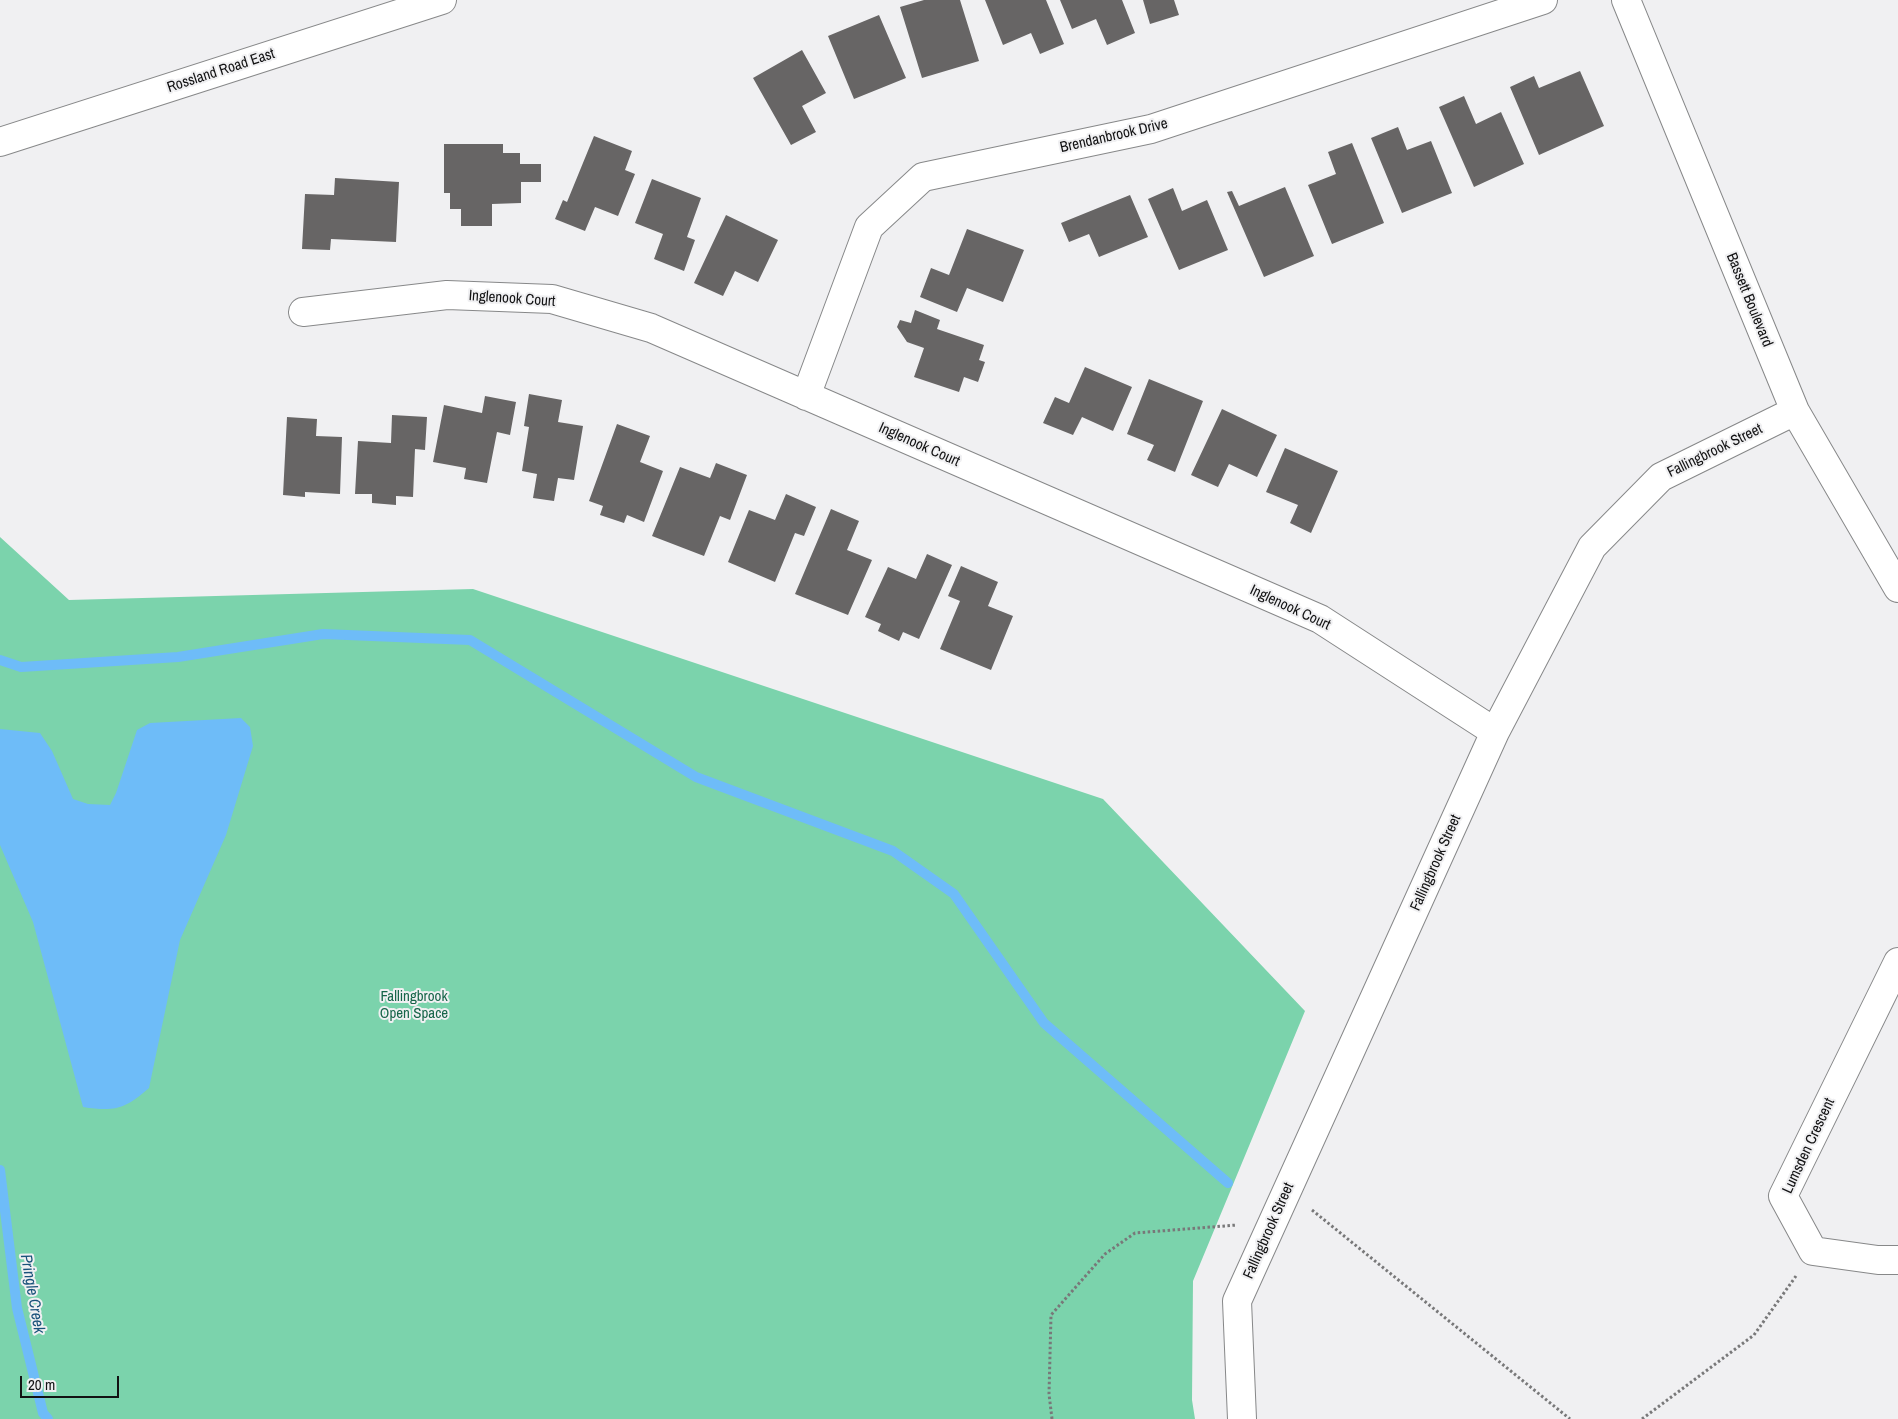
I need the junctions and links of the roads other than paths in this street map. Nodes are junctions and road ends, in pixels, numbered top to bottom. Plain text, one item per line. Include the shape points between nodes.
1 (442, 0) edge
2 (1543, 0) edge
3 (1626, 0) edge
4 (0, 142) edge
5 (303, 312) dead end
6 (806, 396) junction
7 (1795, 411) junction
8 (1898, 588) edge
9 (1495, 732) junction
10 (1898, 962) edge
11 (1898, 1260) edge
12 (1242, 1419) edge

1 - 4 street, Rossland Road East
2 - 6 street, Brendanbrook Drive via 1151,129 923,177 869,226
3 - 7 street, Bassett Boulevard
5 - 6 street, Inglenook Court via 447,295 552,300 651,328
6 - 9 street, Inglenook Court via 1320,619
7 - 8 street, Bassett Boulevard
7 - 9 street, Fallingbrook Street via 1661,477 1592,548
9 - 12 street, Fallingbrook Street via 1237,1301
10 - 11 street, Lumsden Crescent via 1783,1196 1813,1250

